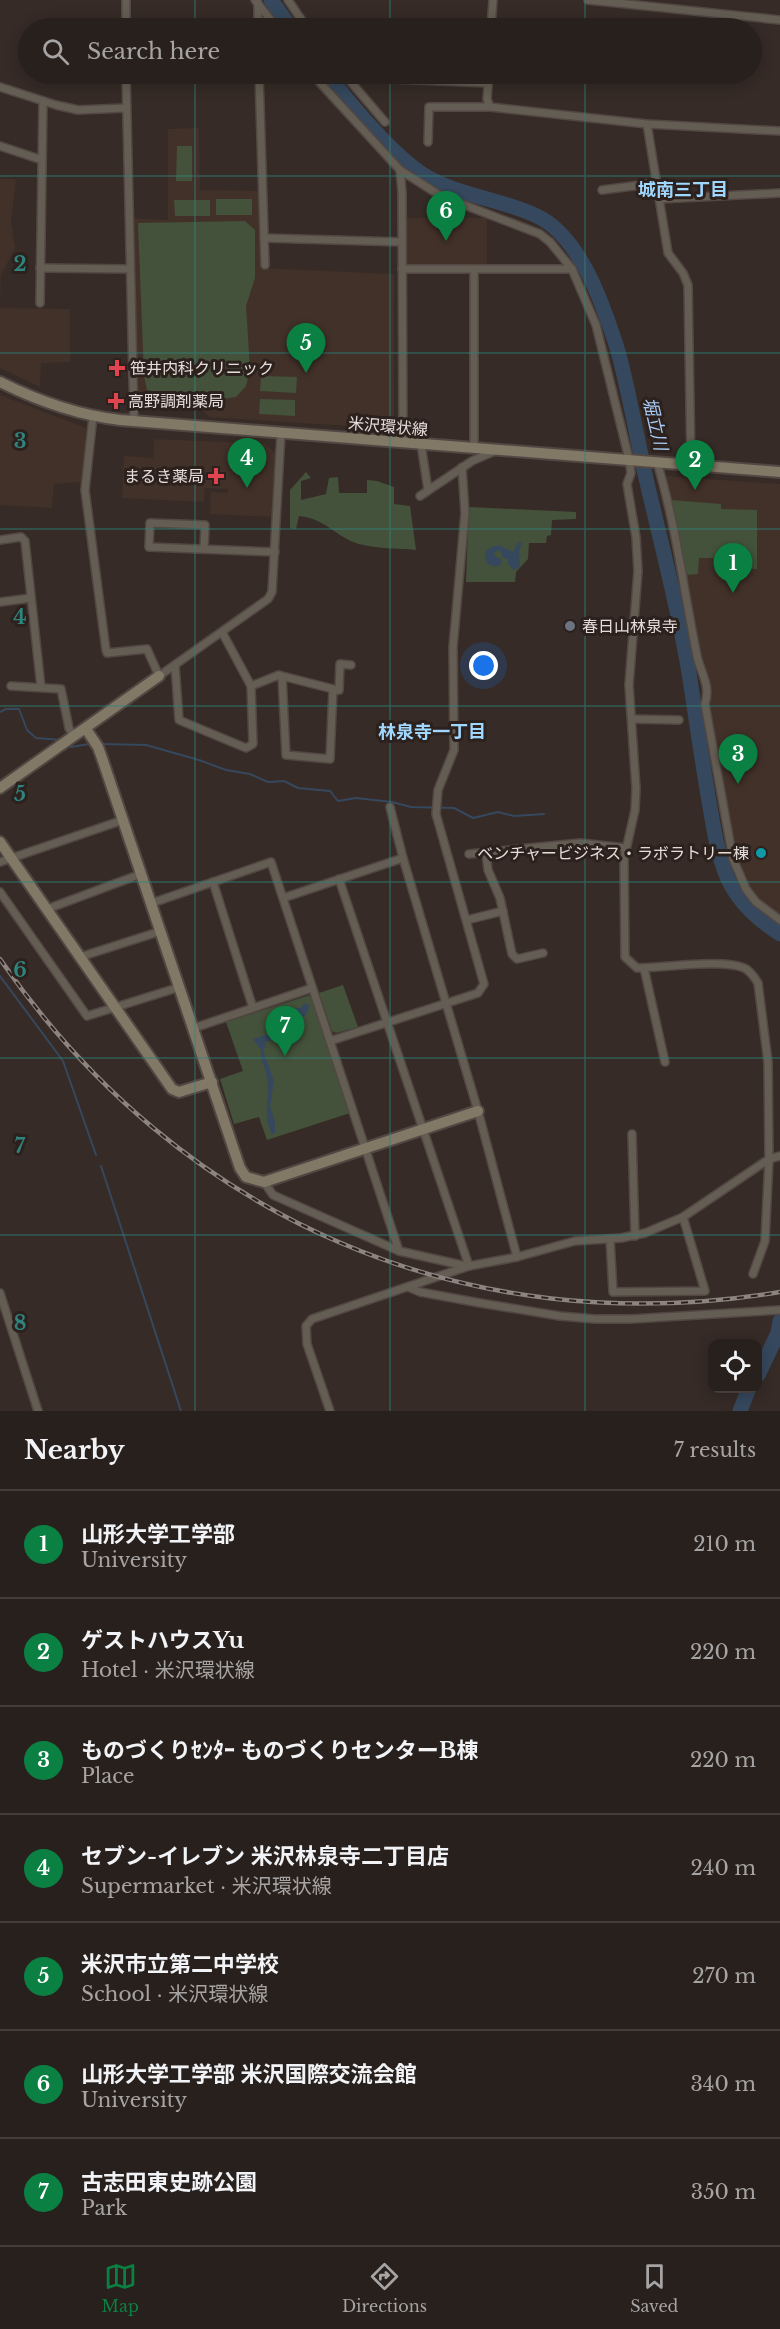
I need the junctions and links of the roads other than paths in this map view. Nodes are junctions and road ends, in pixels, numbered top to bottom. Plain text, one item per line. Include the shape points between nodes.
1 (126, 0) edge
2 (288, 0) edge
3 (492, 0) edge
4 (588, 0) edge
5 (256, 2) edge
6 (126, 18) edge
7 (257, 18) edge
8 (269, 18) edge
9 (300, 18) edge
10 (491, 18) edge
11 (761, 18) edge
12 (762, 18) edge
13 (780, 20) edge
14 (126, 84) edge
15 (259, 84) edge
16 (321, 84) edge
17 (353, 84) edge
18 (488, 84) edge
19 (0, 87) edge
20 (43, 101) junction
21 (490, 107) junction
22 (126, 108) junction
23 (385, 122) dead end
24 (647, 124) junction
25 (780, 131) edge
26 (428, 142) dead end
27 (0, 146) edge
28 (42, 160) junction
29 (400, 170) junction
30 (656, 183) junction
31 (602, 190) dead end
32 (780, 193) edge
33 (659, 199) junction
34 (264, 238) junction
35 (402, 242) junction
36 (264, 265) dead end
37 (40, 268) junction
38 (402, 269) junction
39 (474, 269) junction
40 (573, 269) junction
41 (130, 270) junction
42 (39, 303) dead end
43 (0, 382) edge
44 (93, 416) junction
45 (134, 422) junction
46 (281, 433) junction
47 (403, 442) junction
48 (421, 444) junction
49 (474, 448) junction
50 (500, 449) junction
51 (630, 459) junction
52 (656, 462) junction
53 (691, 465) junction
54 (462, 467) junction
55 (780, 472) edge
56 (428, 490) junction
57 (420, 496) dead end
58 (277, 518) junction
59 (287, 520) dead end
60 (0, 540) edge
61 (204, 549) junction
62 (275, 552) junction
63 (31, 598) junction
64 (0, 602) edge
65 (222, 632) junction
66 (176, 665) junction
67 (351, 665) dead end
68 (159, 676) junction
69 (282, 676) junction
70 (11, 686) dead end
71 (251, 686) junction
72 (40, 687) junction
73 (333, 691) junction
74 (632, 719) junction
75 (679, 720) dead end
76 (86, 729) junction
77 (74, 737) junction
78 (0, 788) edge
79 (390, 807) dead end
80 (123, 820) junction
81 (0, 842) edge
82 (626, 848) junction
83 (486, 852) junction
84 (469, 854) dead end
85 (403, 858) junction
86 (5, 860) edge
87 (141, 874) junction
88 (339, 879) junction
89 (213, 882) junction
90 (0, 892) edge
91 (283, 898) junction
92 (152, 903) junction
93 (46, 909) junction
94 (503, 911) junction
95 (467, 920) junction
96 (780, 920) edge
97 (161, 931) junction
98 (543, 953) dead end
99 (80, 957) junction
100 (644, 968) junction
101 (180, 987) junction
102 (312, 988) junction
103 (447, 1002) junction
104 (116, 1008) junction
105 (253, 1008) junction
106 (387, 1023) junction
107 (194, 1028) junction
108 (330, 1041) junction
109 (665, 1062) dead end
110 (212, 1082) junction
111 (478, 1111) junction
112 (423, 1129) junction
113 (632, 1134) dead end
114 (366, 1149) junction
115 (780, 1156) edge
116 (769, 1159) junction
117 (264, 1182) junction
118 (683, 1217) junction
119 (635, 1236) junction
120 (610, 1239) junction
121 (399, 1251) junction
122 (517, 1257) junction
123 (469, 1266) junction
124 (753, 1274) dead end
125 (408, 1287) junction
126 (0, 1293) edge
127 (779, 1311) edge
128 (38, 1411) edge
129 (330, 1411) edge

1 - 6 street
2 - 9 street
3 - 10 street
4 - 11 street
5 - 7 street
5 - 8 street
12 - 13 street
14 - 22 street
15 - 34 street
16 - 29 street
17 - 23 street
18 - 21 street
19 - 20 street
20 - 22 street via 78,110
20 - 28 street
21 - 24 street
21 - 26 street via 429,107
22 - 41 street
24 - 25 street
24 - 30 street
27 - 28 street
28 - 37 street
29 - 35 street
29 - 40 street via 441,196 540,234
30 - 31 street
30 - 33 street
32 - 33 street
33 - 53 street via 668,253 688,285
34 - 35 street
34 - 36 street
35 - 38 street
37 - 41 street
37 - 42 street
38 - 39 street
38 - 47 street
39 - 40 street
39 - 49 street
40 - 51 street via 596,325
41 - 45 street
43 - 44 street, 米沢環状線 via 50,404
44 - 45 street, 米沢環状線
44 - 68 street via 85,490 106,650 107,653 147,649
45 - 46 street, 米沢環状線
46 - 47 street, 米沢環状線
46 - 58 street
47 - 48 street, 米沢環状線
48 - 49 street, 米沢環状線
48 - 56 street
49 - 50 street, 米沢環状線
50 - 51 street, 米沢環状線
50 - 54 street
51 - 52 street, 米沢環状線
51 - 74 street via 627,484 638,571 629,685
52 - 53 street, 米沢環状線
52 - 96 street via 698,659 709,693 705,704 733,859 756,902
53 - 55 street, 米沢環状線
54 - 56 street
54 - 95 street via 465,513 453,647 454,750 438,790 436,814
56 - 57 street
58 - 59 street
58 - 62 street
60 - 63 street via 21,537 26,541
61 - 61 street via 149,547 150,522 205,525
61 - 62 street
62 - 65 street via 268,599
63 - 64 street
63 - 72 street
65 - 66 street
65 - 71 street
66 - 68 street
66 - 71 street via 179,720 246,748 253,744
67 - 73 street via 340,664 339,690
68 - 76 street
69 - 71 street
69 - 73 street
69 - 73 street via 286,755 330,759
70 - 72 street
72 - 77 street via 63,690
74 - 75 street
74 - 82 street via 635,810
76 - 77 street
76 - 80 street via 98,747
77 - 78 street
79 - 85 street
80 - 86 street
80 - 87 street
81 - 86 street
82 - 83 street via 580,843
82 - 100 street via 625,957 632,966
83 - 84 street
83 - 94 street
85 - 88 street
85 - 103 street
86 - 93 street
87 - 92 street
87 - 93 street
88 - 91 street
88 - 106 street
89 - 91 street via 271,862
89 - 92 street
89 - 105 street
90 - 104 street via 87,1016
91 - 102 street
92 - 97 street
93 - 99 street
94 - 95 street
94 - 98 street via 512,954 517,959
95 - 103 street via 484,984 478,993
97 - 99 street
97 - 101 street
99 - 104 street
100 - 109 street
100 - 116 street via 728,964 744,968 758,983 768,1062
101 - 104 street
101 - 107 street
102 - 105 street
102 - 108 street
103 - 106 street
103 - 111 street
104 - 110 street via 172,1089 180,1092
105 - 107 street
106 - 108 street
106 - 112 street
107 - 110 street
108 - 114 street
110 - 117 street via 240,1168 246,1177
111 - 112 street
111 - 122 street
112 - 114 street
112 - 123 street
113 - 119 street
114 - 117 street
114 - 121 street
115 - 116 street
116 - 118 street
116 - 124 street via 765,1241
117 - 121 street via 273,1195
118 - 119 street
118 - 120 street via 705,1291 613,1292
119 - 120 street
120 - 122 street via 574,1241
121 - 123 street
122 - 123 street
123 - 125 street
125 - 127 street via 480,1303 595,1319
125 - 129 street via 322,1314 306,1326 307,1344
126 - 128 street

